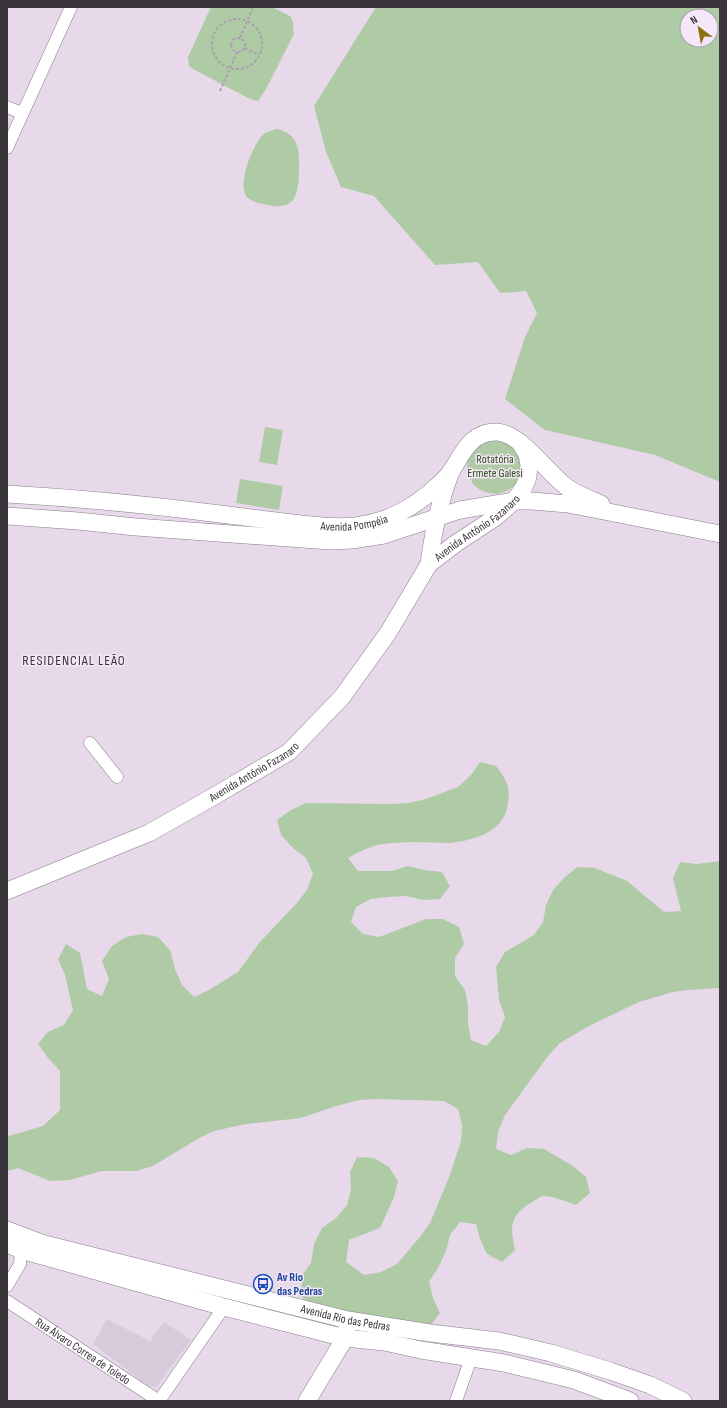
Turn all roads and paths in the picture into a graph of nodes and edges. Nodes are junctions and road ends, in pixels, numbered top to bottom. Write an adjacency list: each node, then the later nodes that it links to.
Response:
1 (71, 7): 11 (street)
2 (253, 7): 3 (path)
3 (247, 22): 4 (path); 7 (path); 8 (path)
4 (240, 38): 5 (path); 6 (path)
5 (245, 48): 6 (path); 7 (path)
6 (237, 52): 8 (path)
7 (259, 55): 8 (path)
8 (230, 68): 9 (path)
9 (220, 91)
10 (7, 107): 11 (street)
11 (15, 118): 12 (street)
12 (7, 148)
13 (520, 444): 14 (main road, Avenida Pompéia); 16 (main road, Avenida Antônio Fazanaro); 20 (main road, Avenida Pompéia)
14 (451, 471): 17 (main road, Avenida Pompéia); 19 (main road, Avenida Antônio Fazanaro)
15 (7, 494): 17 (main road, Avenida Pompéia)
16 (514, 501): 19 (main road, Avenida Pompéia); 20 (main road, Avenida Pompéia); 24 (main road, Avenida Antônio Fazanaro)
17 (107, 502): 21 (main road)
18 (7, 516): 21 (main road, Avenida Pompéia)
19 (436, 518): 22 (main road, Avenida Pompéia); 24 (main road, Avenida Antônio Fazanaro)
20 (640, 518): 23 (main road, Avenida Pompéia)
21 (78, 521): 22 (main road, Avenida Pompéia)
22 (404, 528): 24 (main road)
23 (720, 534)
24 (429, 564): 27 (main road, Avenida Antônio Fazanaro)
25 (90, 743): 26 (street)
26 (117, 777)
27 (7, 891)
28 (7, 1230): 33 (main road, Avenida Rio das Pedras)
29 (14, 1247): 30 (street); 32 (main road, Avenida Rio das Pedras)
30 (7, 1286)
31 (7, 1301): 36 (street, Rua Álvaro Correa de Toledo)
32 (224, 1307): 34 (main road, Avenida Rio das Pedras); 36 (street)
33 (348, 1320): 34 (main road); 40 (main road, Avenida Rio das Pedras)
34 (345, 1338): 35 (main road, Avenida Rio das Pedras); 37 (main road)
35 (471, 1358): 38 (street); 39 (main road, Avenida Rio das Pedras)
36 (159, 1401)
37 (307, 1401)
38 (456, 1401)
39 (630, 1401)
40 (683, 1401)

